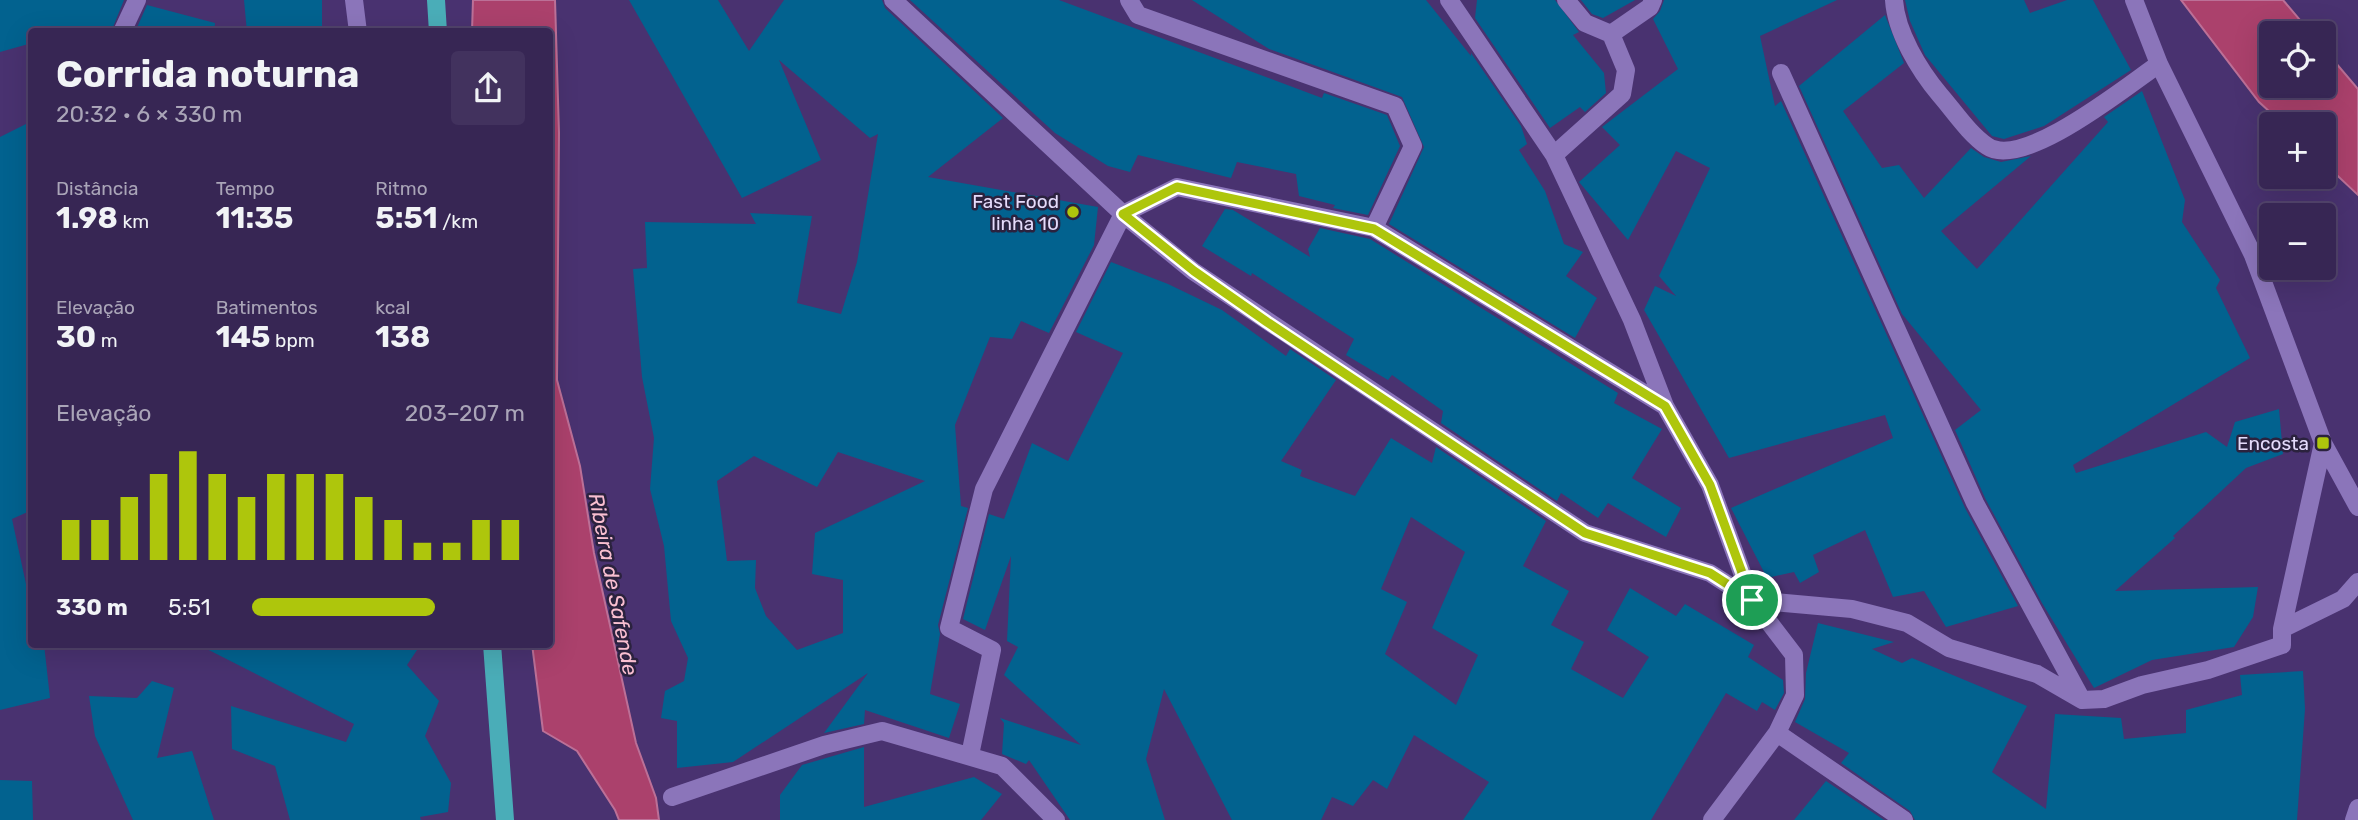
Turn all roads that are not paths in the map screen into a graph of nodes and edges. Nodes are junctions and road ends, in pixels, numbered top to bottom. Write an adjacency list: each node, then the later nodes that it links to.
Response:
1 (137, 0): 11 (street)
2 (354, 0): 12 (street)
3 (436, 0): 13 (main road)
4 (893, 0): 18 (street)
5 (1129, 0): 19 (street)
6 (1449, 0): 17 (street)
7 (1566, 0): 14 (street)
8 (1653, 0): 14 (street)
9 (1894, 0): 15 (street)
10 (2134, 0): 15 (street)
11 (124, 28)
12 (358, 28)
13 (439, 28)
14 (1611, 34): 17 (street)
15 (2159, 64): 21 (street)
16 (1781, 73): 27 (street)
17 (1554, 155): 20 (street)
18 (1123, 214): 19 (street); 24 (street); 29 (street)
19 (1374, 229): 20 (street)
20 (1665, 406): 24 (street)
21 (2323, 443): 22 (street); 25 (street)
22 (2358, 507)
23 (2358, 582): 25 (street)
24 (1752, 600): 27 (street); 28 (street)
25 (2282, 629): 27 (street)
26 (492, 648): 32 (main road)
27 (2082, 700)
28 (1777, 733): 34 (street); 35 (street)
29 (970, 755): 30 (street); 33 (street)
30 (672, 797)
31 (2358, 808): 36 (street)
32 (505, 820)
33 (1056, 820)
34 (1712, 820)
35 (1903, 820)
36 (2354, 820)

